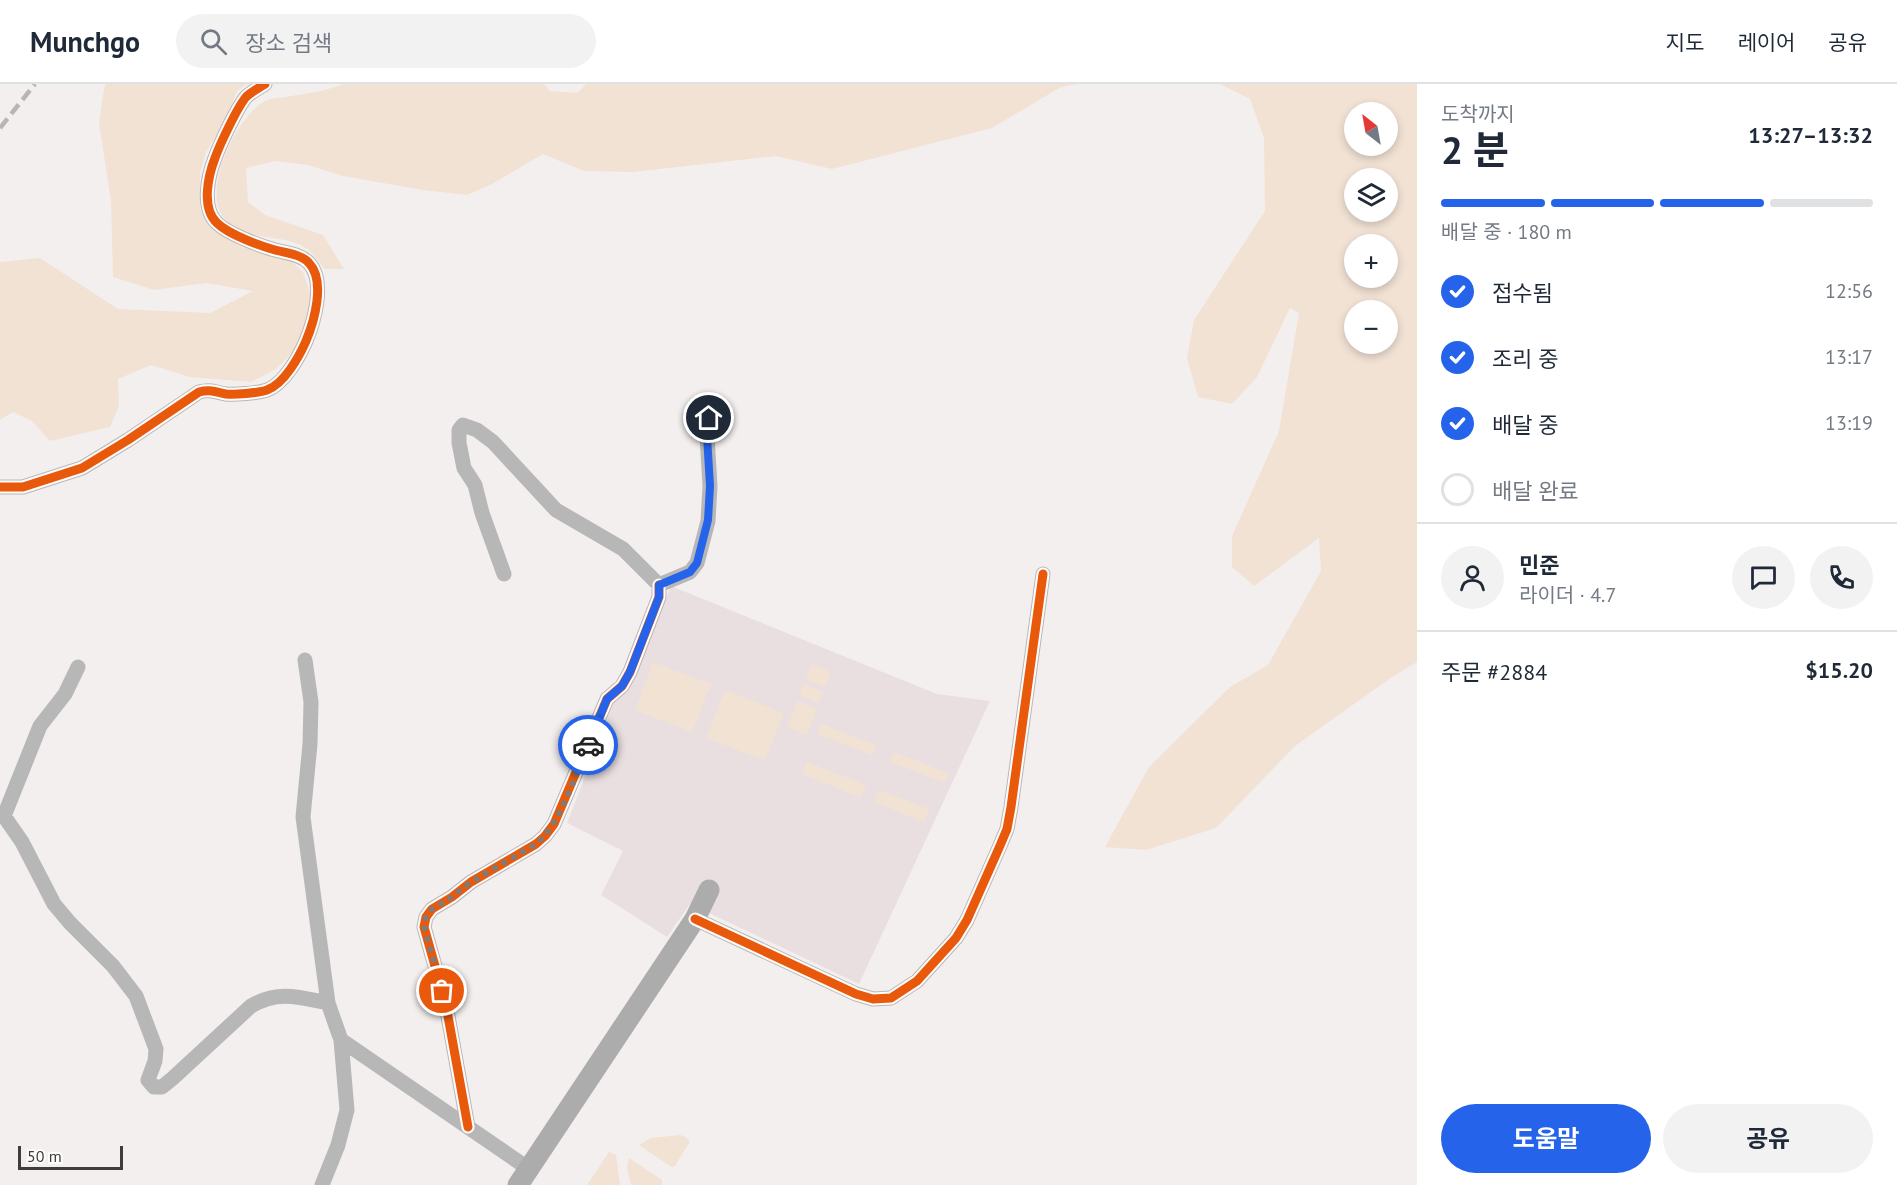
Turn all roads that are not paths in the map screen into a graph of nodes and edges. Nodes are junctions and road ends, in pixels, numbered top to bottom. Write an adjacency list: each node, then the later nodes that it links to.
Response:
1 (265, 84): 3 (street)
2 (709, 418): 6 (street)
3 (0, 487)
4 (504, 574): 6 (street)
5 (1043, 574): 11 (street)
6 (659, 585): 14 (street)
7 (305, 660): 12 (street)
8 (78, 667): 9 (street)
9 (2, 816): 12 (street)
10 (709, 890): 11 (main road)
11 (695, 920): 15 (main road)
12 (328, 1004): 13 (street)
13 (342, 1040): 14 (street); 16 (street)
14 (468, 1127): 15 (street)
15 (524, 1177)
16 (322, 1185)

